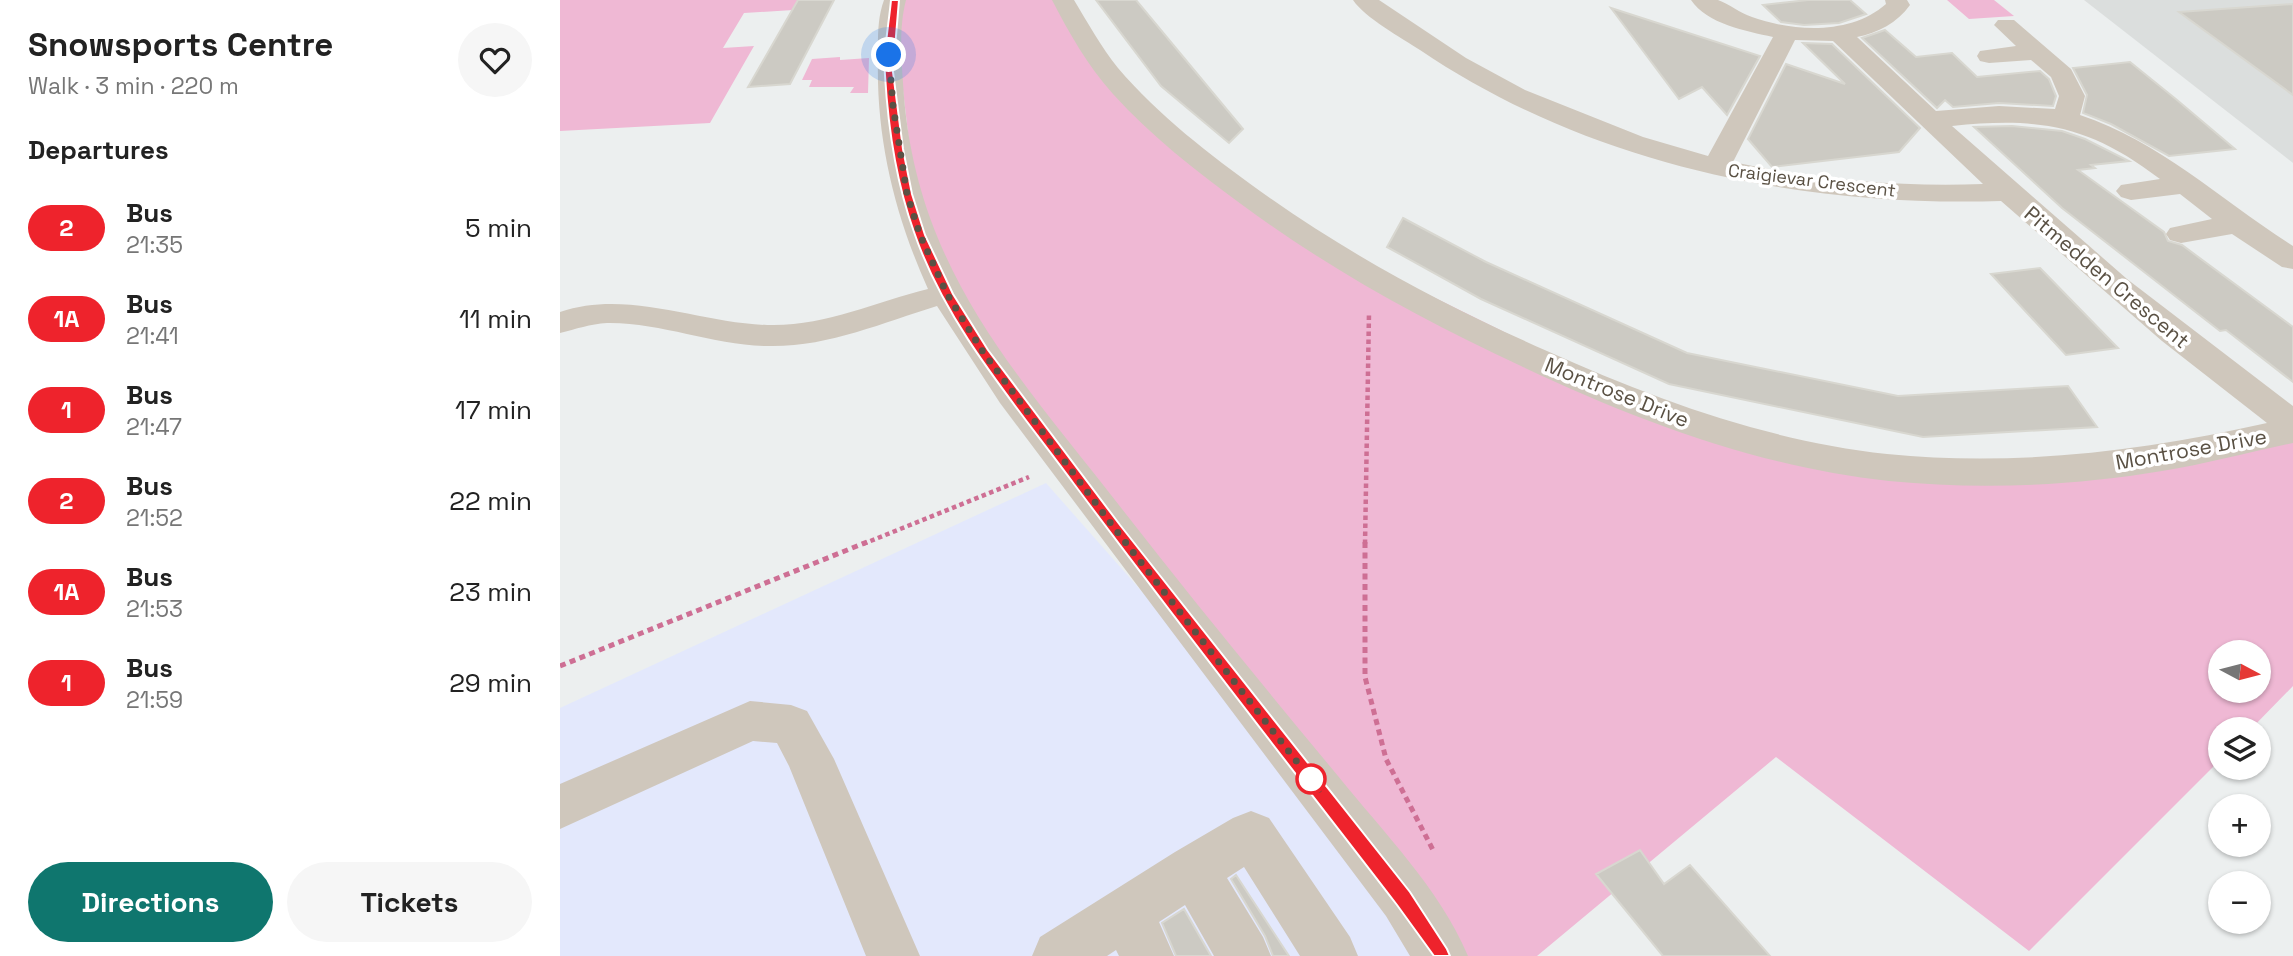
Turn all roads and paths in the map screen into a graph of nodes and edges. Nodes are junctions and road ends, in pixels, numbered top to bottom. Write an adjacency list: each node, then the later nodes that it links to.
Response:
1 (895, 0): 21 (street)
2 (1063, 0): 20 (street, Montrose Drive)
3 (1364, 0): 13 (street, Craigievar Crescent)
4 (1702, 0): 7 (street)
5 (1896, 0): 8 (street)
6 (2006, 25): 9 (street)
7 (1788, 31): 8 (street); 13 (street)
8 (1839, 34): 11 (street, Pitmedden Crescent)
9 (2037, 52): 10 (street); 12 (street)
10 (1989, 56)
11 (1929, 120): 12 (street); 16 (street, Pitmedden Crescent)
12 (2065, 120): 14 (street)
13 (1716, 167): 16 (street, Craigievar Crescent)
14 (2188, 184): 15 (street); 17 (street)
15 (2131, 191)
16 (2006, 192): 24 (street, Pitmedden Crescent)
17 (2238, 224): 18 (street); 19 (street)
18 (2181, 234)
19 (2293, 260)
20 (1370, 277): 26 (street, Montrose Drive); 31 (path)
21 (947, 294): 22 (street); 27 (street)
22 (560, 323)
23 (2293, 387): 24 (street)
24 (2258, 400): 25 (street, Pitmedden Crescent)
25 (2293, 424)
26 (2293, 430)
27 (1066, 463): 28 (path); 31 (street)
28 (560, 666)
29 (560, 807): 33 (street)
30 (1194, 869): 32 (street); 35 (street); 36 (street)
31 (1404, 898): 37 (street)
32 (1136, 934): 34 (street)
33 (893, 956)
34 (1059, 956)
35 (1244, 956)
36 (1331, 956)
37 (1441, 956)

